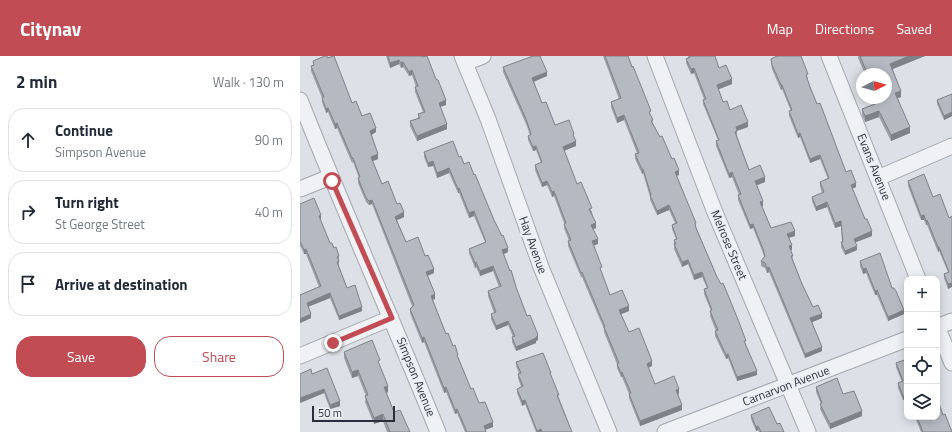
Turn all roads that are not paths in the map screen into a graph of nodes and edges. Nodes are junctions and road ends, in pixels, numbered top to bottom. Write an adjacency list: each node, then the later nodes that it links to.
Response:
1 (483, 56): 4 (street)
2 (655, 56): 18 (street, Melrose Street)
3 (829, 56): 8 (street, Evans Avenue)
4 (463, 60): 20 (street, Hay Avenue)
5 (300, 100): 7 (street, Simpson Avenue)
6 (952, 146): 8 (street)
7 (330, 177): 9 (street); 11 (street, Simpson Avenue)
8 (878, 178): 10 (street, Evans Avenue)
9 (300, 189)
10 (917, 276)
11 (392, 318): 16 (street); 19 (street, Simpson Avenue)
12 (952, 321): 13 (street)
13 (940, 326)
14 (940, 334): 17 (street)
15 (904, 340): 18 (street, Carnarvon Avenue)
16 (300, 356)
17 (952, 363)
18 (789, 385): 21 (street, Carnarvon Avenue); 22 (street, Melrose Street)
19 (438, 432)
20 (609, 432)
21 (665, 432)
22 (808, 432)

